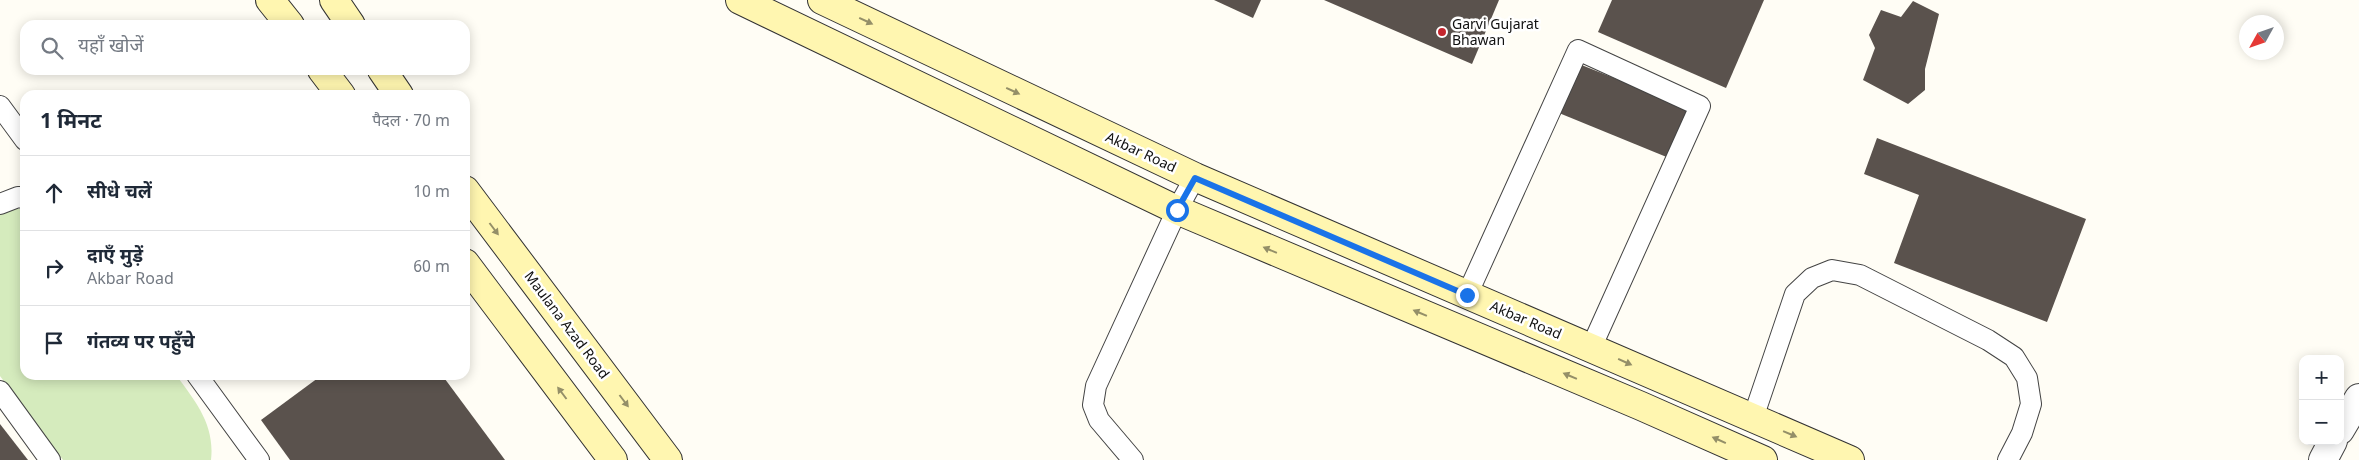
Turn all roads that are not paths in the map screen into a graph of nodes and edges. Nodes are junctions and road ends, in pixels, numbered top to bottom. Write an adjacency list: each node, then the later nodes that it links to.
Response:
1 (270, 0): 5 (main road)
2 (334, 0): 6 (main road)
3 (740, 0): 17 (main road)
4 (822, 0): 13 (main road, Akbar Road, one-way to 13)
5 (286, 20)
6 (348, 20)
7 (326, 75): 9 (main road)
8 (385, 75): 10 (main road)
9 (336, 90)
10 (396, 90)
11 (0, 106): 12 (lane)
12 (20, 133)
13 (1195, 178): 17 (lane); 19 (main road, Akbar Road)
14 (20, 197): 16 (lane)
15 (470, 197): 32 (main road, Maulana Azad Road, one-way to 32)
16 (0, 204)
17 (1177, 210): 33 (lane); 34 (main road, one-way to 17)
18 (470, 270): 31 (main road, one-way to 18)
19 (1467, 295): 20 (main road, Akbar Road); 20 (lane)
20 (1591, 348): 26 (main road, Akbar Road, one-way to 26)
21 (201, 380): 24 (lane)
22 (208, 380): 24 (lane)
23 (0, 391): 30 (lane)
24 (213, 397): 29 (lane)
25 (2359, 398): 27 (street)
26 (1753, 418): 35 (main road, Akbar Road, one-way to 35); 36 (lane)
27 (2344, 423)
28 (2331, 445): 37 (street)
29 (251, 456)
30 (50, 460)
31 (613, 460)
32 (668, 460)
33 (1133, 460)
34 (1763, 460)
35 (1850, 460)
36 (2008, 460)
37 (2322, 460)

